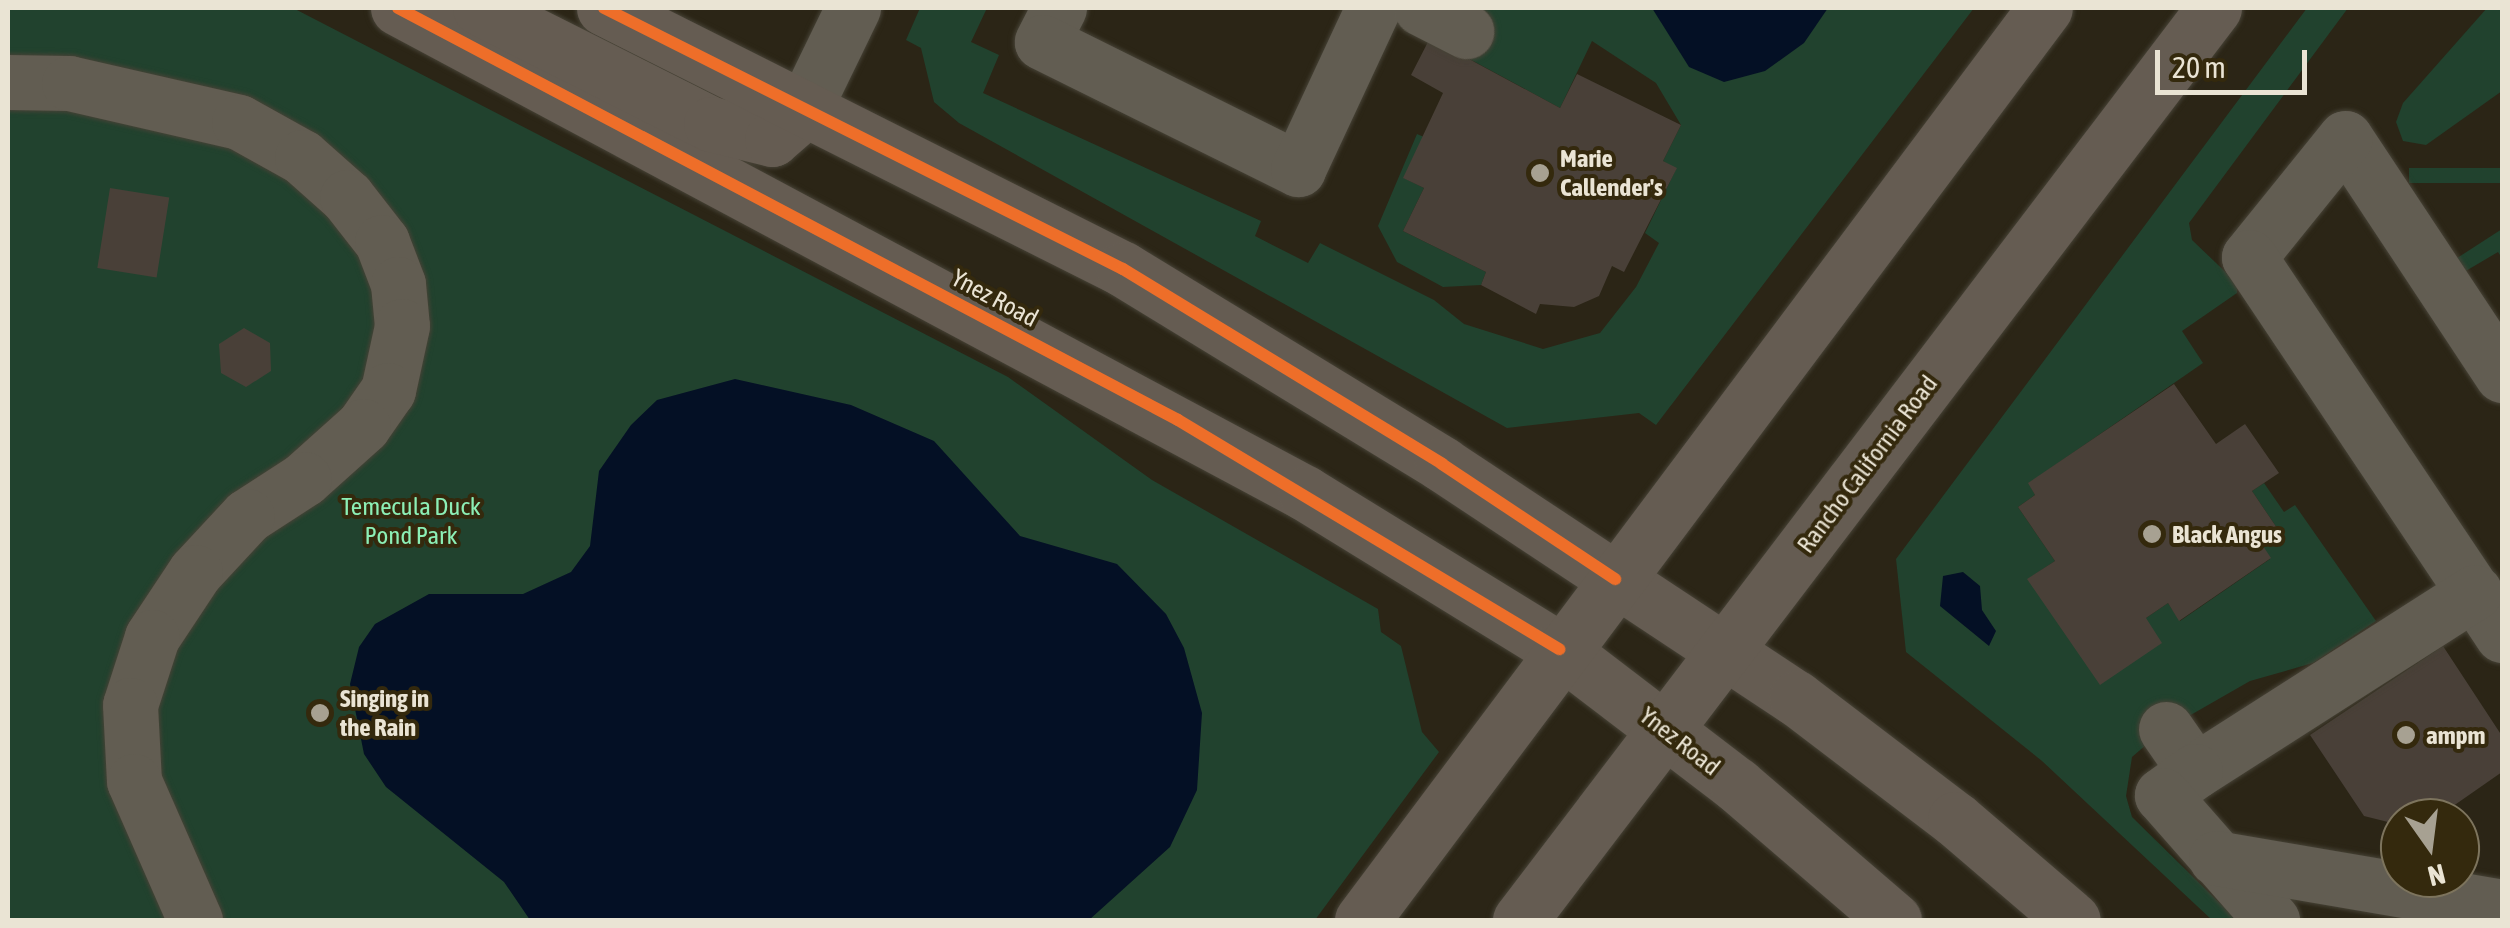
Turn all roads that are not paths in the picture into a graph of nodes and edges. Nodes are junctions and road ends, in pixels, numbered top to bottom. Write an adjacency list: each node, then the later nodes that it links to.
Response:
1 (398, 8): 14 (main road, Ynez Road)
2 (480, 8): 10 (main road)
3 (604, 8): 10 (main road)
4 (853, 8): 10 (street)
5 (1059, 8): 6 (street)
6 (1373, 8)
7 (2045, 8): 12 (main road)
8 (2214, 8): 15 (main road, Rancho California Road)
9 (8, 82): 19 (street)
10 (802, 112): 12 (main road)
11 (2502, 375): 13 (street)
12 (1615, 580): 14 (main road); 15 (main road)
13 (2489, 614): 17 (street)
14 (1559, 649): 16 (main road, Ynez Road); 20 (main road)
15 (1726, 652): 16 (main road, Rancho California Road); 23 (main road)
16 (1666, 728): 21 (main road, Rancho California Road); 22 (main road, Ynez Road)
17 (2216, 858): 18 (street); 24 (street)
18 (2502, 908)
19 (195, 920)
20 (1362, 920)
21 (1520, 920)
22 (1894, 920)
23 (2073, 920)
24 (2272, 920)

